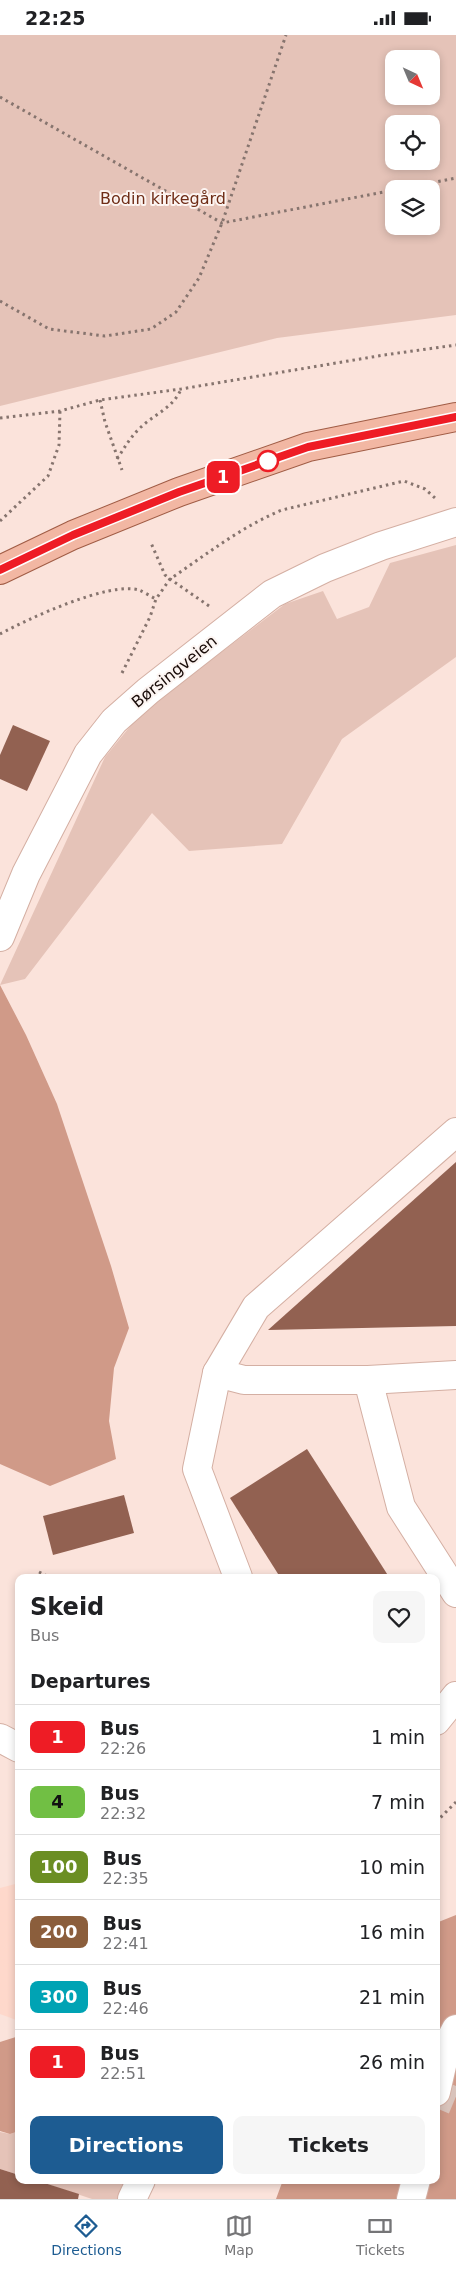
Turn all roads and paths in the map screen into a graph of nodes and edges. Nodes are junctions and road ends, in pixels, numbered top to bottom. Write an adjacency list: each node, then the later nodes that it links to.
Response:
1 (280, 35): 2 (path)
2 (285, 36): 7 (path)
3 (0, 97): 7 (path)
4 (456, 178): 5 (path)
5 (440, 181)
6 (385, 192): 7 (path)
7 (222, 223): 8 (path)
8 (0, 301)
9 (456, 345): 10 (path)
10 (182, 389): 11 (path); 15 (path)
11 (100, 400): 12 (path); 15 (path)
12 (60, 411): 14 (path); 17 (path)
13 (456, 417): 20 (main road)
14 (0, 418)
15 (118, 459): 16 (path)
16 (122, 470)
17 (0, 521)
18 (453, 523): 21 (path); 23 (street, Børsingveien)
19 (151, 543): 21 (path)
20 (0, 570)
21 (170, 579): 22 (path); 23 (path)
22 (156, 599): 24 (path); 25 (path)
23 (241, 618): 26 (street, Børsingveien)
24 (0, 634)
25 (120, 676)
26 (0, 937)
27 (456, 1132): 28 (street)
28 (217, 1373): 30 (street); 33 (street)
29 (456, 1375): 30 (street)
30 (368, 1380): 34 (street)
31 (39, 1572): 32 (path)
32 (43, 1574)
33 (237, 1574)
34 (456, 1593)
35 (456, 1696): 36 (street)
36 (440, 1716)
37 (0, 1738): 38 (street)
38 (15, 1746)
39 (456, 1802): 40 (path)
40 (440, 1818)
41 (456, 2029): 42 (street)
42 (440, 2074)
43 (138, 2184): 45 (street)
44 (415, 2184): 46 (street)
45 (132, 2199)
46 (412, 2199)

